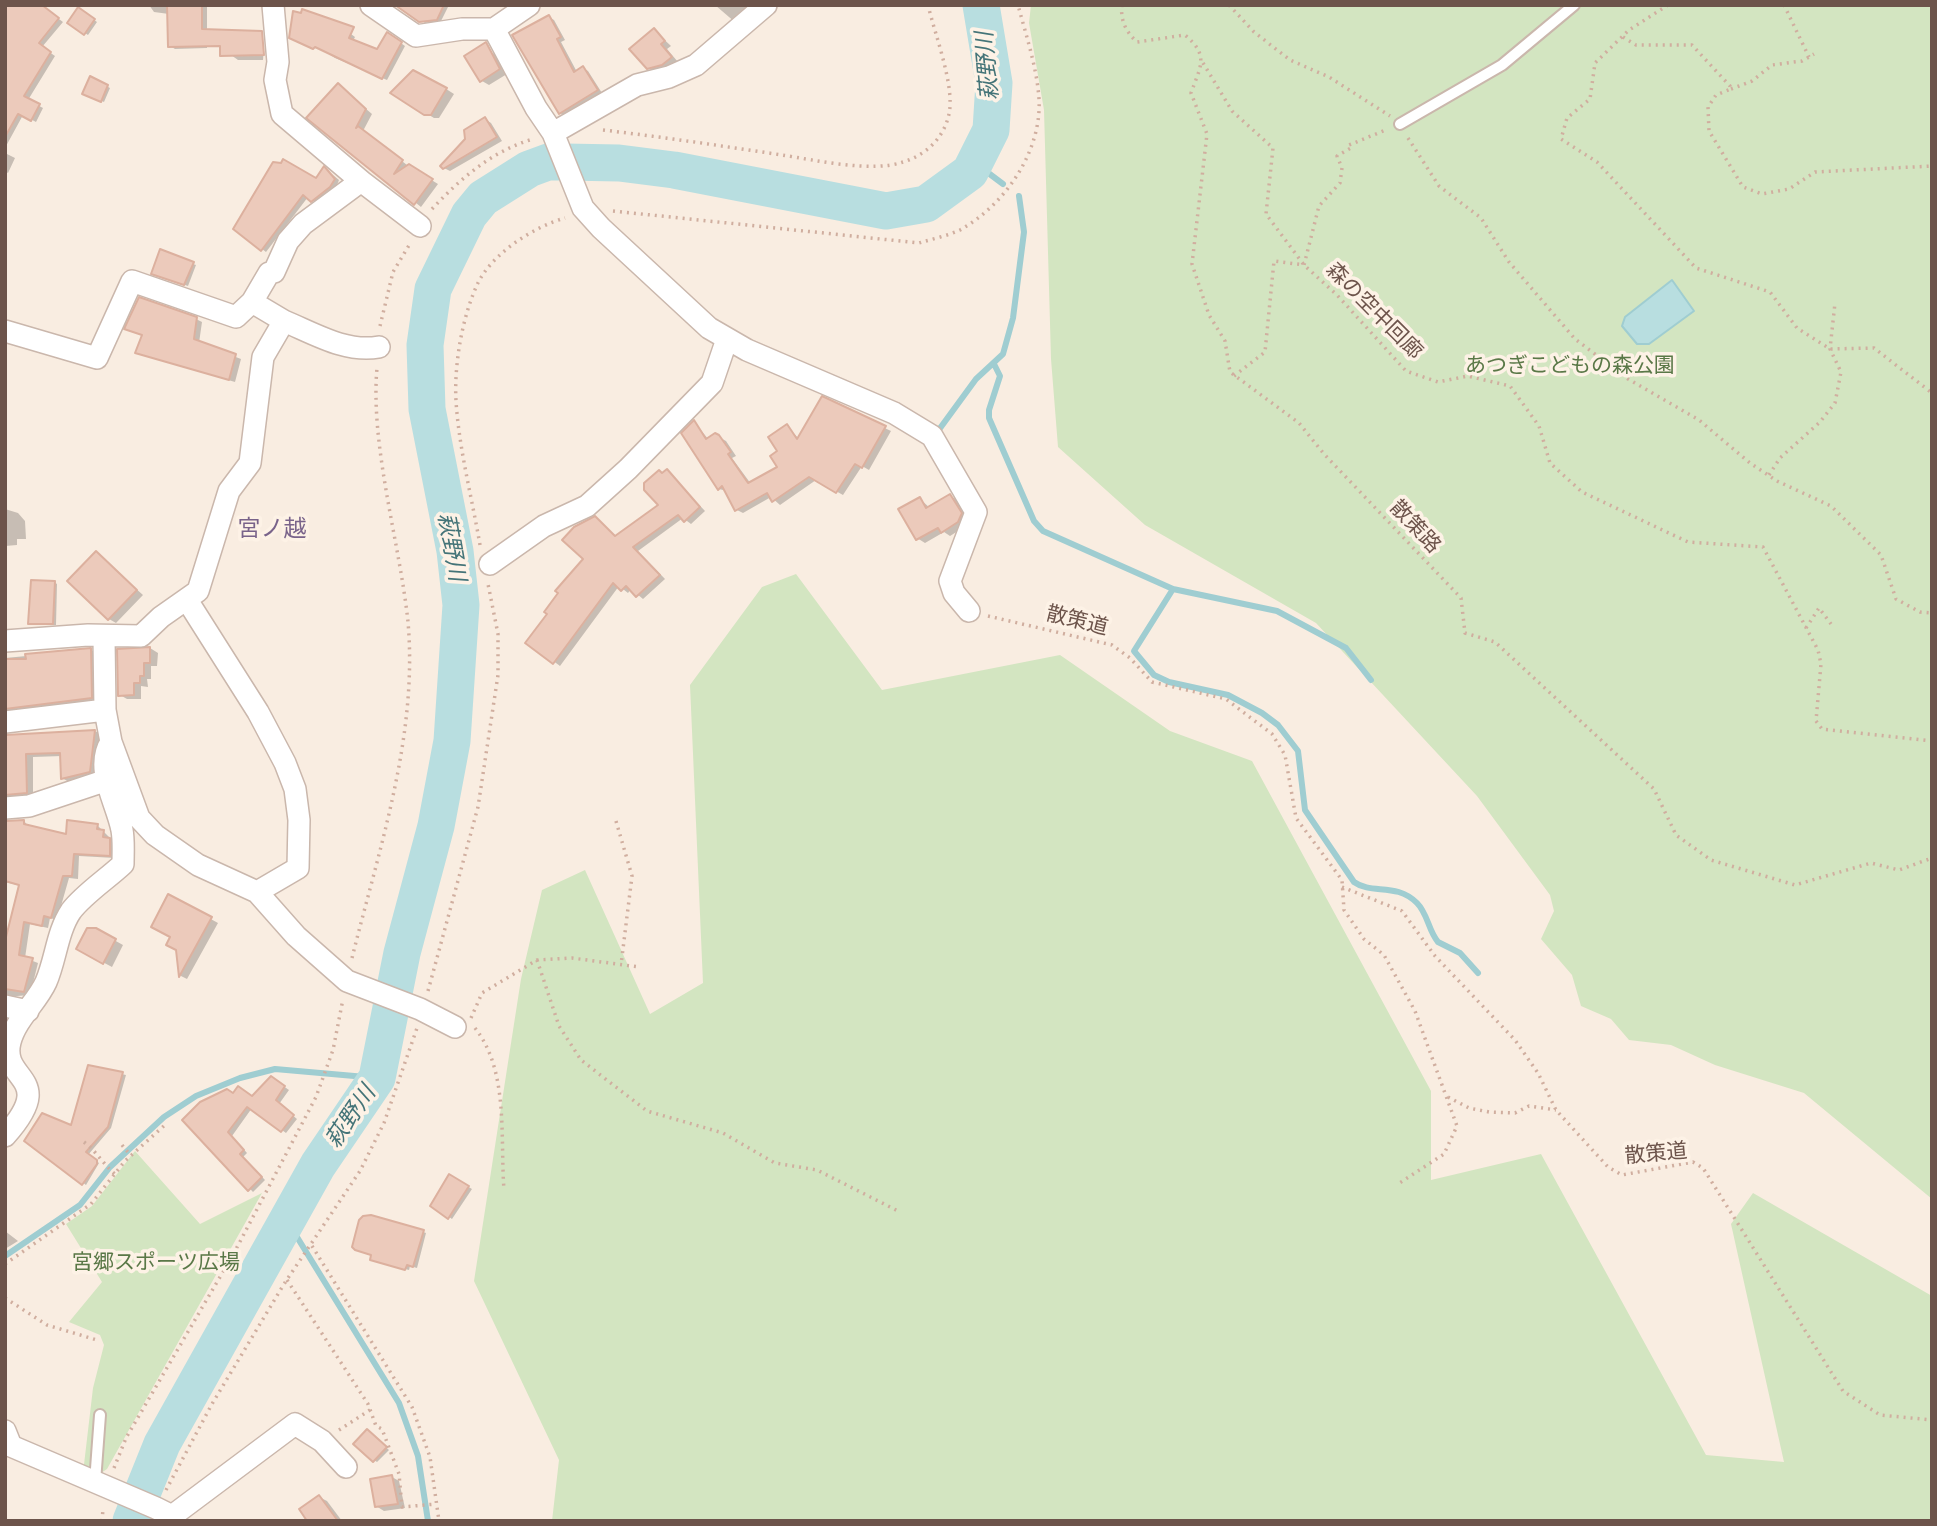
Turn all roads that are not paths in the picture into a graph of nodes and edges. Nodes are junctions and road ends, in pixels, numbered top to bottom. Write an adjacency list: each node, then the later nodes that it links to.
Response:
1 (273, 5): 9 (street)
2 (371, 5): 6 (street)
3 (529, 5): 6 (street)
4 (766, 5): 8 (street)
5 (1574, 5): 7 (lane)
6 (494, 29): 8 (street)
7 (1400, 124)
8 (554, 136): 14 (street)
9 (361, 181): 10 (street); 11 (street)
10 (420, 226)
11 (252, 302): 12 (street); 13 (street)
12 (284, 321): 15 (street); 17 (street)
13 (5, 331)
14 (727, 339): 16 (street); 18 (street)
15 (379, 347)
16 (490, 564)
17 (187, 600): 19 (street); 26 (street)
18 (969, 611)
19 (104, 638): 20 (street); 21 (street)
20 (5, 641)
21 (105, 710): 22 (street); 23 (street)
22 (5, 722)
23 (111, 742): 24 (street); 26 (street)
24 (107, 780): 25 (street); 28 (street)
25 (5, 808)
26 (257, 892): 29 (street)
27 (5, 1006): 28 (street)
28 (28, 1011): 30 (street)
29 (462, 1024)
30 (5, 1136)
31 (100, 1415): 35 (lane)
32 (5, 1431): 33 (street)
33 (15, 1456): 35 (street)
34 (345, 1467): 36 (street)
35 (103, 1487): 36 (street)
36 (166, 1514)

